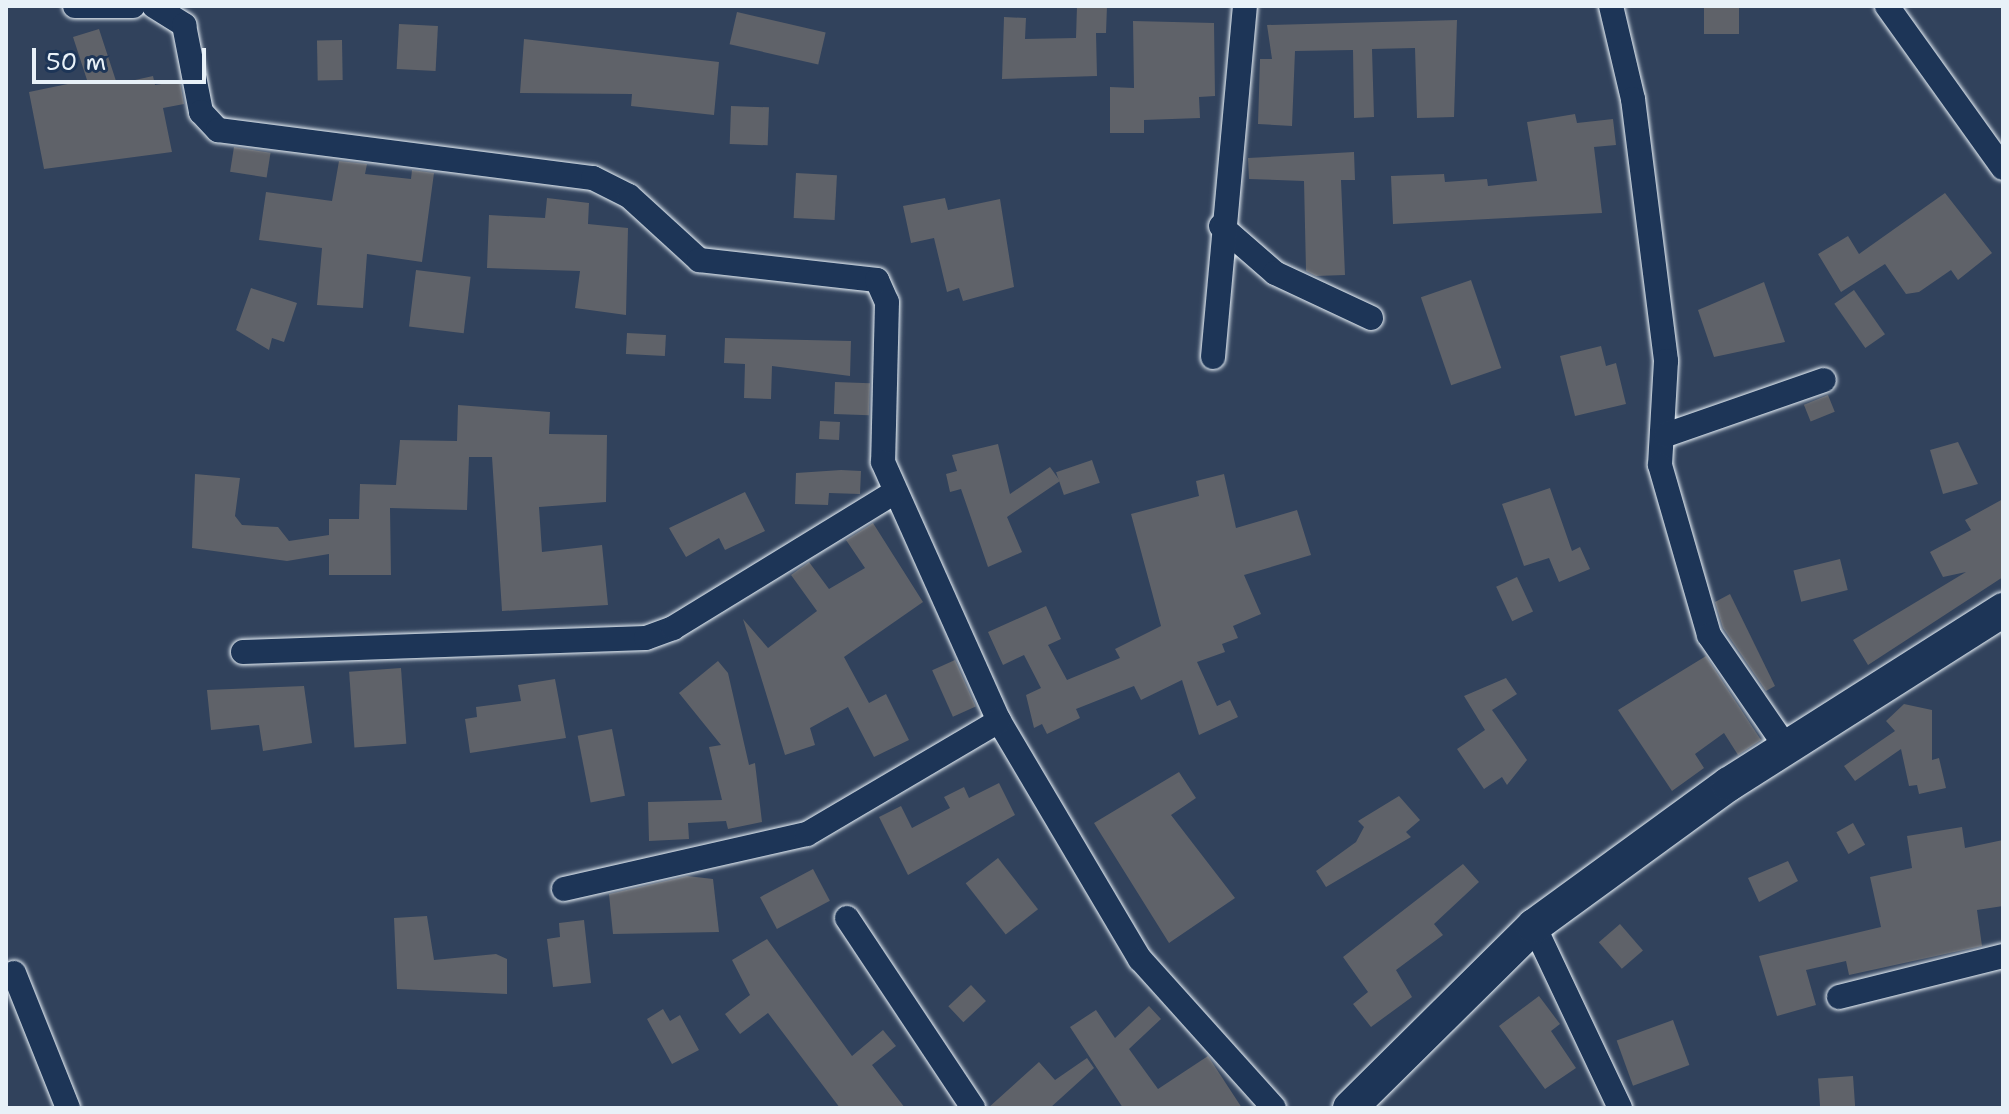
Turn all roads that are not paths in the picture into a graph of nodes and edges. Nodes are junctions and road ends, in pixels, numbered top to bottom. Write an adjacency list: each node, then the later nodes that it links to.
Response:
1 (75, 6): 2 (street)
2 (133, 6)
3 (154, 6): 13 (street)
4 (1245, 6): 8 (street)
5 (1611, 6): 12 (street)
6 (1887, 6): 7 (street)
7 (2003, 168)
8 (1221, 226): 9 (street); 10 (street)
9 (1371, 318)
10 (1213, 357)
11 (1824, 380): 12 (street)
12 (1666, 435): 17 (street)
13 (892, 494): 15 (street); 16 (street)
14 (2003, 610): 17 (street)
15 (243, 652)
16 (999, 721): 18 (street); 26 (street)
17 (1786, 747): 20 (street)
18 (564, 889)
19 (847, 918): 25 (street)
20 (1534, 926): 27 (street); 28 (street)
21 (2003, 956): 23 (street)
22 (14, 973): 24 (street)
23 (1839, 997)
24 (68, 1108)
25 (973, 1108)
26 (1274, 1108)
27 (1350, 1108)
28 (1620, 1108)

